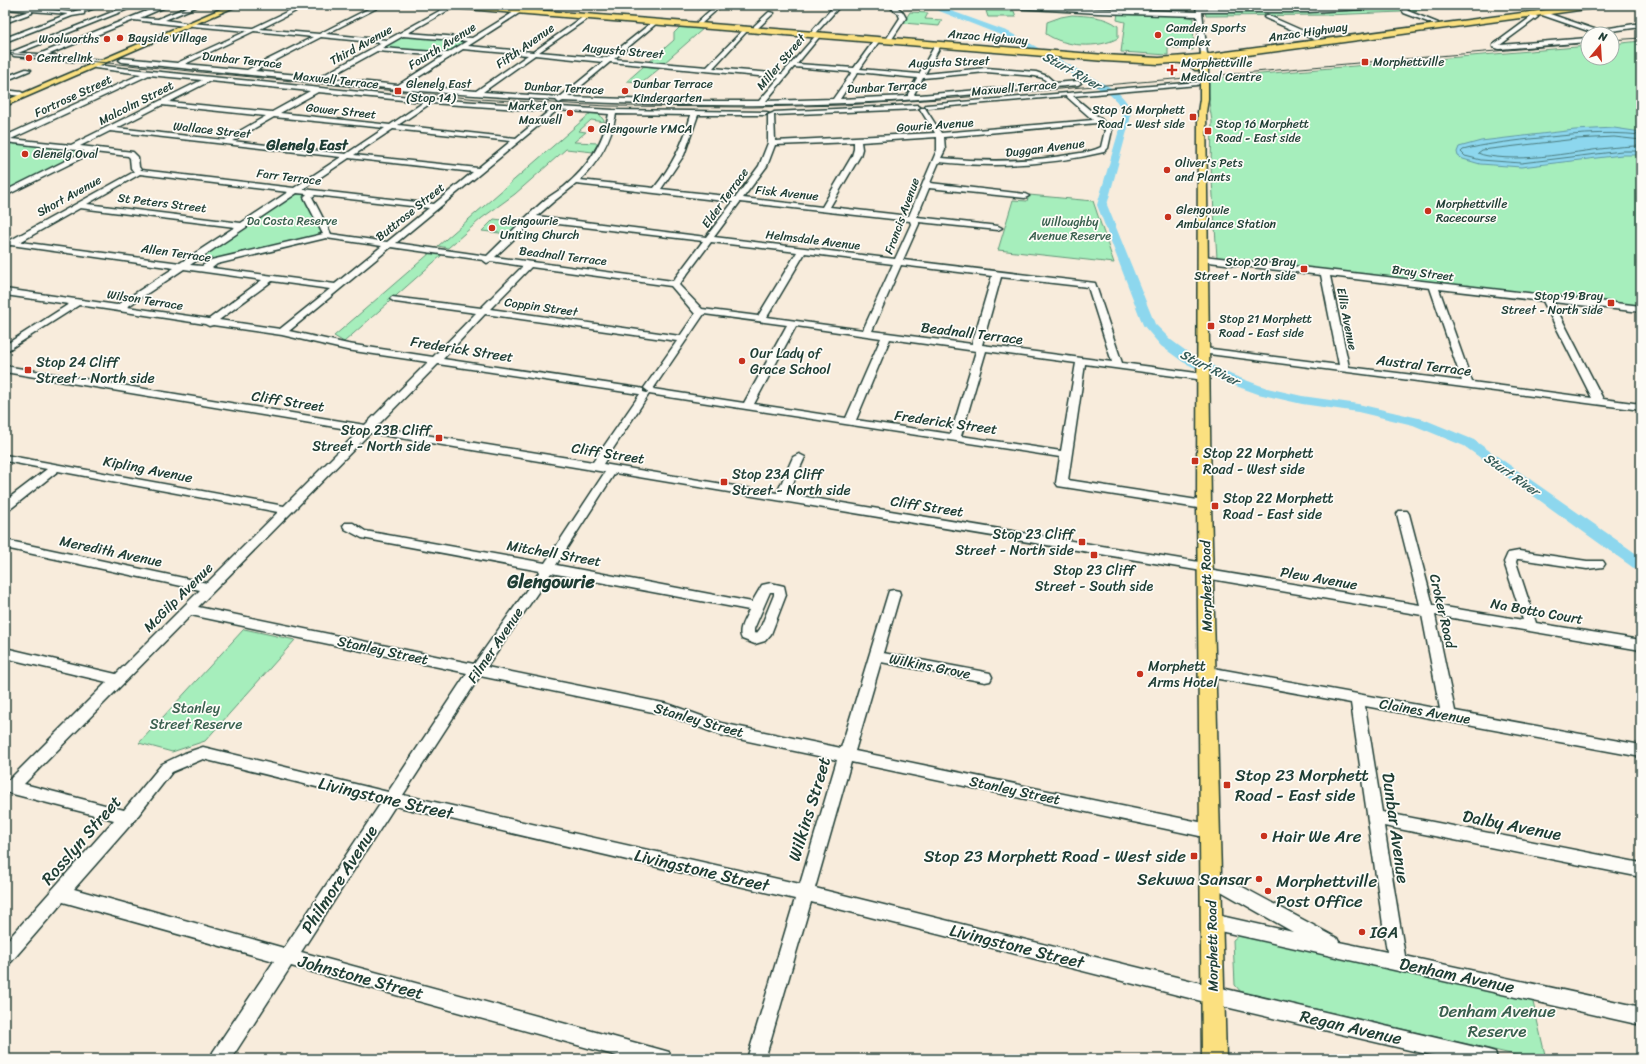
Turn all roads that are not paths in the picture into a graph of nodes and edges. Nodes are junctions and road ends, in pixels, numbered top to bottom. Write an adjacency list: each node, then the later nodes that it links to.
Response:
1 (48, 5): 25 (street)
2 (99, 5): 32 (street)
3 (136, 5): 37 (street)
4 (166, 5): 39 (street)
5 (197, 5): 41 (street)
6 (230, 5): 45 (main road)
7 (236, 5): 45 (main road)
8 (305, 5): 53 (street)
9 (380, 5): 57 (street)
10 (442, 5): 20 (highway, Anzac Highway)
11 (478, 5): 23 (highway, Anzac Highway)
12 (719, 5): 44 (street)
13 (838, 5): 55 (street, Miller Street)
14 (896, 5): 59 (street)
15 (998, 5): 29 (street)
16 (1401, 5): 17 (street); 21 (street); 31 (street)
17 (1411, 5)
18 (1574, 5): 24 (highway, Anzac Highway)
19 (1601, 5): 24 (highway, Anzac Highway)
20 (452, 6): 23 (highway, Anzac Highway); 56 (street, Third Avenue)
21 (1336, 7): 26 (street)
22 (5, 8): 25 (street)
23 (518, 8): 28 (highway, Anzac Highway); 62 (street, Fourth Avenue)
24 (1560, 9): 27 (highway, Anzac Highway)
25 (34, 10): 34 (street); 40 (street)
26 (1268, 11): 29 (street); 35 (street); 60 (street)
27 (1543, 11): 36 (highway, Anzac Highway); 42 (highway, Anzac Highway); 49 (street)
28 (552, 12): 38 (highway, Anzac Highway); 44 (highway, Anzac Highway)
29 (1200, 12): 72 (street, Morphett Road); 72 (street, Morphett Road)
30 (1399, 12): 31 (street)
31 (1406, 12): 46 (street)
32 (80, 13): 34 (street); 37 (street)
33 (771, 13): 50 (street)
34 (70, 14): 61 (street)
35 (1333, 15)
36 (1530, 15): 42 (highway, Anzac Highway); 64 (street)
37 (106, 16): 39 (street); 70 (street)
38 (586, 17): 43 (highway, Anzac Highway); 71 (street, Fifth Avenue)
39 (132, 19): 41 (street); 74 (street)
40 (5, 21)
41 (159, 21): 47 (street)
42 (1469, 21): 46 (highway, Anzac Highway); 58 (highway, Anzac Highway)
43 (655, 22): 52 (highway, Anzac Highway); 78 (street)
44 (699, 22): 50 (highway, Anzac Highway)
45 (192, 23): 47 (main road); 53 (street); 79 (main road)
46 (1435, 23): 58 (highway, Anzac Highway)
47 (180, 24): 79 (main road)
48 (1641, 25): 51 (street)
49 (1581, 26)
50 (756, 27): 54 (highway, Anzac Highway)
51 (1620, 28)
52 (746, 29): 54 (highway, Anzac Highway); 84 (street)
53 (253, 30): 57 (street); 80 (street)
54 (783, 31): 55 (highway, Anzac Highway)
55 (816, 33): 59 (highway, Anzac Highway); 63 (highway, Anzac Highway); 81 (street, Miller Street)
56 (402, 34): 62 (street); 65 (street, Third Avenue)
57 (320, 35): 65 (street); 87 (street)
58 (1350, 36): 60 (highway, Anzac Highway); 72 (highway, Anzac Highway)
59 (890, 38): 66 (highway, Anzac Highway)
60 (1317, 38): 72 (highway, Anzac Highway)
61 (5, 40)
62 (472, 40): 67 (street, Fourth Avenue)
63 (877, 40): 66 (highway, Anzac Highway); 85 (street)
64 (1580, 41)
65 (390, 42): 68 (street, Third Avenue)
66 (943, 44): 75 (highway, Anzac Highway); 89 (street)
67 (461, 47): 71 (street, Augusta Street); 73 (street, Fourth Avenue)
68 (376, 49): 73 (street); 92 (street, Third Avenue)
69 (5, 53): 70 (street, Maxwell Terrace)
70 (12, 53): 74 (street, Maxwell Terrace)
71 (534, 54): 78 (street, Augusta Street); 100 (street, Fifth Avenue)
72 (1202, 54): 75 (highway, Anzac Highway); 77 (highway, Anzac Highway); 82 (main road, Morphett Road); 112 (main road, Morphett Road)
73 (448, 55): 96 (street, Fourth Avenue)
74 (40, 56): 79 (street, Maxwell Terrace)
75 (1105, 56): 77 (highway, Anzac Highway)
76 (122, 60): 80 (street, Dunbar Terrace)
77 (1176, 60): 82 (main road)
78 (609, 61): 84 (street, Augusta Street); 103 (street)
79 (98, 63): 86 (street, Maxwell Terrace); 99 (main road); 106 (main road)
80 (178, 65): 87 (street, Dunbar Terrace)
81 (792, 65): 85 (street, Augusta Street); 88 (street, Miller Street)
82 (1198, 68): 93 (main road, Morphett Road)
83 (28, 70): 90 (street)
84 (708, 70): 88 (street, Augusta Street)
85 (856, 71): 89 (street, Augusta Street); 105 (street)
86 (150, 72): 91 (street, Maxwell Terrace); 120 (street, Fortrose Street)
87 (248, 72): 92 (street, Dunbar Terrace)
88 (783, 76): 108 (street, Miller Street)
89 (921, 76): 95 (street, Augusta Street); 102 (street)
90 (5, 79)
91 (210, 79): 97 (street, Maxwell Terrace); 107 (street, Malcolm Street)
92 (322, 79): 96 (street, Dunbar Terrace)
93 (1197, 82): 101 (street, Maxwell Terrace); 112 (main road, Morphett Road)
94 (1078, 83): 95 (street, Dunbar Terrace)
95 (1054, 85): 102 (street, Dunbar Terrace)
96 (398, 87): 100 (street, Dunbar Terrace)
97 (318, 89): 104 (street, Maxwell Terrace); 115 (street)
98 (5, 92): 99 (street)
99 (21, 94): 106 (main road)
100 (476, 94): 103 (street, Dunbar Terrace)
101 (1068, 94): 109 (street, Maxwell Terrace); 116 (street, Duggan Avenue)
102 (912, 97): 105 (street, Dunbar Terrace)
103 (560, 99): 108 (street, Dunbar Terrace); 110 (street, Buttrose Street)
104 (430, 101): 110 (street, Maxwell Terrace); 117 (street)
105 (835, 101): 108 (street, Dunbar Terrace)
106 (5, 102)
107 (162, 103): 115 (street, Gower Street); 118 (street, Malcolm Street)
108 (761, 103)
109 (922, 107): 114 (street, Maxwell Terrace); 119 (street)
110 (553, 109): 111 (street, Maxwell Terrace); 121 (street, Buttrose Street)
111 (613, 112): 113 (street, Maxwell Terrace); 131 (street)
112 (1202, 112): 153 (main road, Morphett Road)
113 (695, 113): 114 (street, Maxwell Terrace); 134 (street)
114 (771, 114): 124 (street, Elder Terrace)
115 (274, 115): 117 (street, Gower Street); 123 (street)
116 (1100, 121): 119 (street, Gowrie Avenue); 128 (street, Duggan Avenue)
117 (390, 127): 121 (street, Gower Street); 127 (street)
118 (109, 130): 123 (street, Wallace Street); 125 (street, Malcolm Street)
119 (940, 136): 122 (street, Gowrie Avenue); 128 (street, Francis Avenue)
120 (5, 139): 125 (street)
121 (518, 140): 129 (street, Buttrose Street)
122 (857, 141): 124 (street, Gowrie Avenue); 141 (street)
123 (225, 142): 127 (street, Wallace Street)
124 (772, 143): 138 (street, Elder Terrace)
125 (73, 147): 126 (street)
126 (94, 150): 130 (street); 136 (street)
127 (347, 156): 129 (street, Wallace Street); 133 (street)
128 (937, 160): 132 (street, Francis Avenue)
129 (480, 171): 140 (street, Buttrose Street)
130 (139, 172): 133 (street, Farr Terrace); 139 (street, Short Avenue)
131 (574, 182): 134 (street, Fisk Avenue); 142 (street)
132 (926, 185): 137 (street); 143 (street, Francis Avenue)
133 (296, 190): 135 (street, Farr Terrace); 144 (street)
134 (656, 191): 138 (street, Fisk Avenue)
135 (314, 192): 140 (street, Farr Terrace); 146 (street)
136 (5, 194)
137 (1025, 196)
138 (739, 200): 141 (street, Fisk Avenue); 147 (street, Elder Terrace)
139 (78, 205): 144 (street, St Peters Street); 148 (street, Short Avenue)
140 (436, 207): 150 (street, Buttrose Street)
141 (825, 209): 143 (street, Fisk Avenue)
142 (530, 218): 147 (street, Helmsdale Avenue); 149 (street)
143 (915, 219): 145 (street, Fisk Avenue); 155 (street, Francis Avenue)
144 (243, 226): 157 (street)
145 (998, 228)
146 (326, 236): 150 (street); 158 (street)
147 (710, 239): 151 (street, Helmsdale Avenue); 162 (street, Elder Terrace)
148 (8, 243): 157 (street, Allen Terrace)
149 (503, 244): 152 (street); 154 (street)
150 (390, 245): 152 (street, Beadnall Terrace); 164 (street, Buttrose Street)
151 (802, 251): 155 (street, Helmsdale Avenue); 173 (street)
152 (462, 254): 154 (street, Beadnall Terrace)
153 (1203, 259): 160 (street, Bray Street); 182 (main road, Morphett Road)
154 (487, 260): 156 (street, Beadnall Terrace)
155 (898, 262): 159 (street, Helmsdale Avenue); 177 (street, Francis Avenue)
156 (528, 265): 162 (street, Beadnall Terrace); 171 (street, McGilp Avenue)
157 (182, 266): 158 (street, Allen Terrace); 169 (street)
158 (204, 269): 161 (street, Allen Terrace)
159 (997, 274): 181 (street); 185 (street, Helmsdale Avenue)
160 (1325, 274): 163 (street, Bray Street); 187 (street, Ellis Avenue)
161 (270, 278): 164 (street, Allen Terrace); 174 (street)
162 (674, 284): 172 (street)
163 (1434, 286): 167 (street, Bray Street); 189 (street)
164 (337, 288): 176 (street, Buttrose Street)
165 (5, 292): 168 (street, Wilson Terrace)
166 (395, 299): 171 (street, Coppin Street)
167 (1547, 299): 170 (street, Bray Street); 191 (street)
168 (78, 302): 169 (street, Wilson Terrace); 180 (street)
169 (119, 308): 174 (street, Wilson Terrace)
170 (1641, 309)
171 (483, 311): 179 (street, Coppin Street); 183 (street, McGilp Avenue)
172 (699, 312): 173 (street, Beadnall Terrace); 179 (street)
173 (761, 319): 175 (street, Beadnall Terrace)
174 (209, 323): 176 (street, Wilson Terrace)
175 (793, 323): 177 (street, Beadnall Terrace); 192 (street)
176 (282, 332): 183 (street, Frederick Street)
177 (866, 333): 178 (street, Beadnall Terrace)
178 (886, 336): 181 (street, Beadnall Terrace); 194 (street)
179 (683, 339): 190 (street)
180 (5, 348)
181 (979, 348): 184 (street, Beadnall Terrace); 196 (street)
182 (1204, 351): 187 (street, Austral Terrace); 188 (main road, Morphett Road)
183 (436, 360): 190 (street, Frederick Street); 195 (street, McGilp Avenue)
184 (1081, 361): 185 (street, Beadnall Terrace); 197 (street)
185 (1118, 366): 188 (street, Beadnall Terrace)
186 (5, 369): 195 (street, Cliff Street)
187 (1345, 369): 189 (street, Austral Terrace)
188 (1204, 375): 204 (main road, Morphett Road)
189 (1468, 385): 191 (street, Austral Terrace)
190 (646, 392): 192 (street, Frederick Street); 201 (street)
191 (1599, 402): 193 (street, Austral Terrace)
192 (747, 407): 194 (street, Frederick Street)
193 (1641, 407)
194 (850, 422): 196 (street, Frederick Street)
195 (367, 429): 201 (street, Cliff Street); 206 (street, McGilp Avenue)
196 (955, 438): 197 (street, Frederick Street)
197 (1066, 455): 204 (street)
198 (800, 457): 203 (street)
199 (5, 458): 200 (street, Kipling Avenue)
200 (57, 467): 205 (street); 206 (street, Kipling Avenue)
201 (595, 467): 202 (street, Cliff Street)
202 (612, 469): 203 (street, Cliff Street); 211 (street, Filmer Avenue)
203 (781, 497): 212 (street, Cliff Street)
204 (1204, 505): 212 (main road, Morphett Road)
205 (5, 507)
206 (286, 510): 213 (street, McGilp Avenue)
207 (1403, 514): 217 (street, Croker Road)
208 (349, 526): 211 (street, Mitchell Street)
209 (5, 544): 213 (street, Meredith Avenue)
210 (1599, 564): 218 (street)
211 (548, 568): 215 (street, Mitchell Street); 222 (street, Filmer Avenue)
212 (1205, 571): 217 (street, Plew Avenue); 223 (main road, Morphett Road)
213 (210, 588): 216 (street, McGilp Avenue)
214 (894, 594): 221 (street, Wilkins Street)
215 (755, 607)
216 (189, 610): 222 (street, Stanley Street); 225 (street, McGilp Avenue)
217 (1428, 610): 218 (street, Na Botto Court); 227 (street, Croker Road)
218 (1531, 626): 219 (street, Na Botto Court)
219 (1641, 646)
220 (5, 653): 225 (street)
221 (875, 656): 224 (street, Wilkins Grove); 229 (street, Wilkins Street)
222 (477, 670): 229 (street, Stanley Street); 232 (street, Filmer Avenue)
223 (1208, 672): 226 (street, Claines Avenue); 235 (main road, Morphett Road)
224 (985, 677)
225 (119, 680): 231 (street, McGilp Avenue)
226 (1357, 699): 227 (street, Claines Avenue); 234 (street, Dunbar Avenue)
227 (1449, 716): 228 (street, Claines Avenue)
228 (1641, 751)
229 (846, 754): 235 (street, Stanley Street); 239 (street, Wilkins Street)
230 (190, 757): 232 (street, Livingstone Street); 233 (street, Rosslyn Street)
231 (8, 786): 233 (street)
232 (391, 800): 239 (street, Livingstone Street); 243 (street, Philmore Avenue)
233 (127, 817): 238 (street, Rosslyn Street)
234 (1375, 817): 236 (street, Dalby Avenue); 244 (street, Dunbar Avenue)
235 (1209, 831): 237 (main road, Morphett Road)
236 (1641, 870)
237 (1211, 877): 240 (main road, Morphett Road); 241 (street, Denham Avenue)
238 (60, 893): 242 (street, Rosslyn Street); 243 (street, Johnstone Street)
239 (804, 893): 245 (street, Livingstone Street); 249 (street, Wilkins Street)
240 (1212, 922): 241 (street, Denham Avenue); 245 (main road, Morphett Road)
241 (1342, 950): 244 (street, Denham Avenue)
242 (5, 956)
243 (288, 957): 247 (street, Philmore Avenue); 248 (street, Johnstone Street)
244 (1397, 962): 246 (street, Denham Avenue)
245 (1213, 995): 250 (main road, Morphett Road); 251 (street, Regan Avenue)
246 (1641, 1016)
247 (220, 1059)
248 (662, 1059)
249 (756, 1059)
250 (1214, 1059)
251 (1488, 1059)

